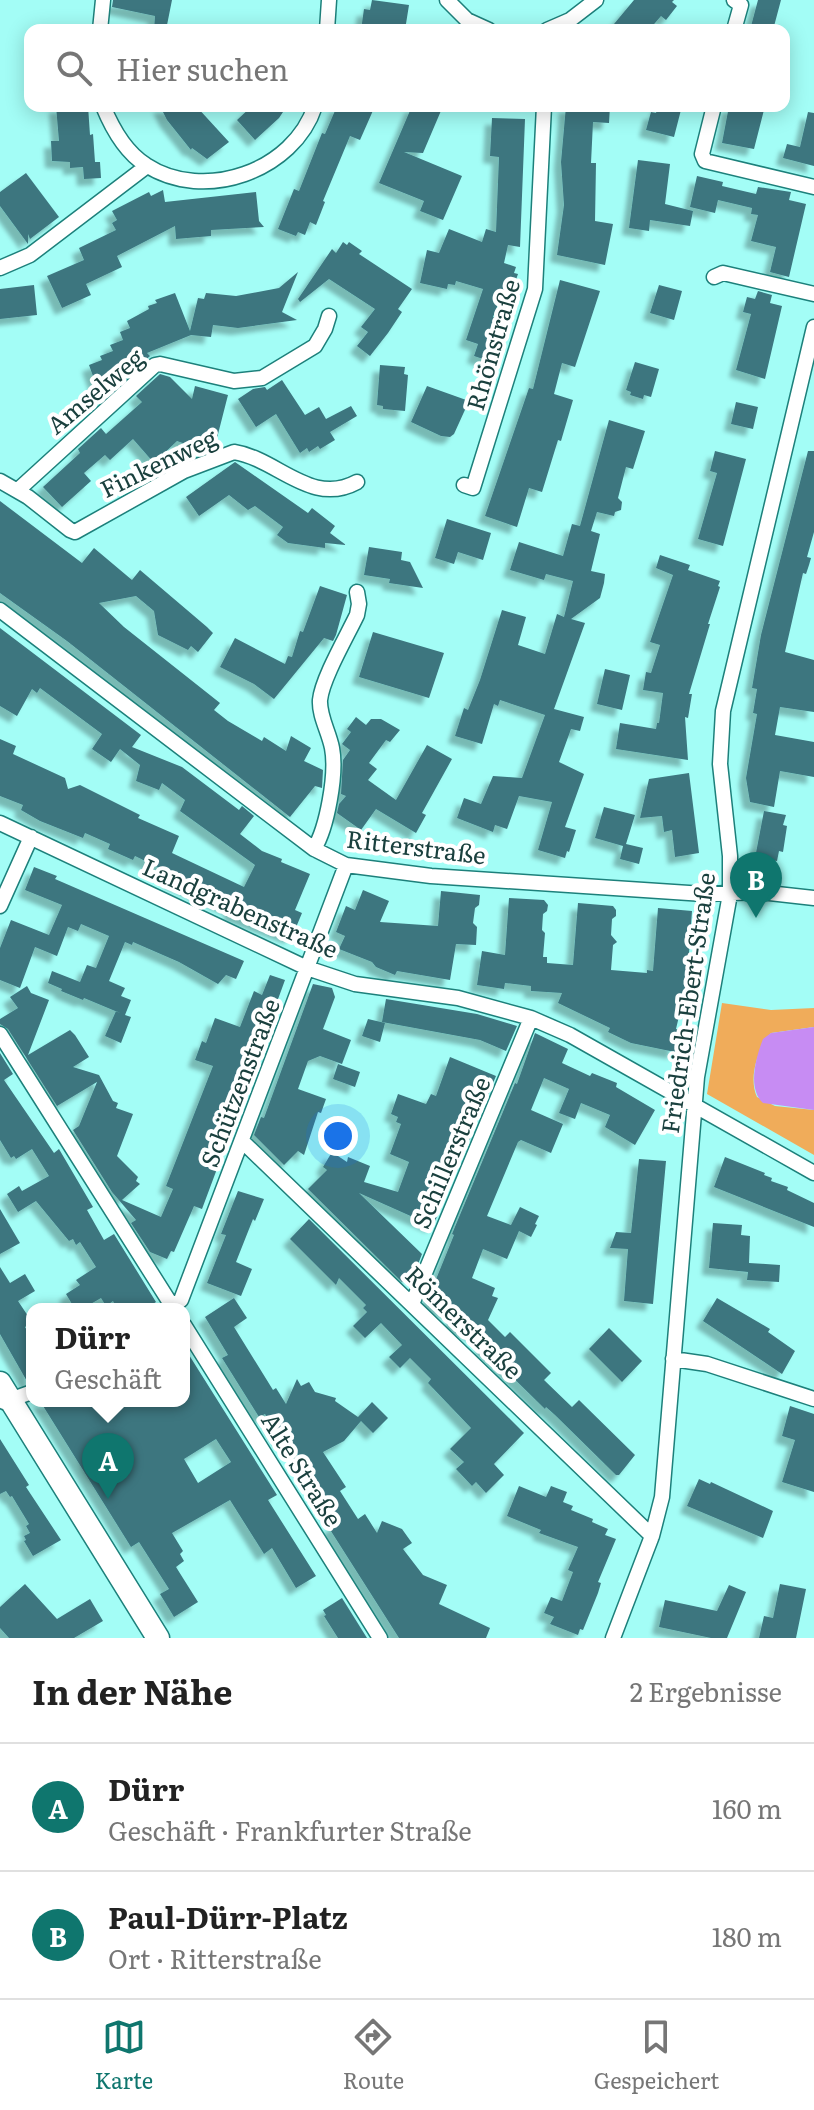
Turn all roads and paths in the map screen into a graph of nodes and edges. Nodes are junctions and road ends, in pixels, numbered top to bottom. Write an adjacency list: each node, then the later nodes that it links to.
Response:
1 (103, 0): 6 (street)
2 (329, 0): 7 (street)
3 (447, 0): 8 (street)
4 (596, 0): 9 (street)
5 (734, 0): 10 (street)
6 (101, 24)
7 (327, 24)
8 (476, 24)
9 (561, 24)
10 (736, 24)
11 (106, 112): 15 (street)
12 (313, 112): 15 (street)
13 (544, 112): 24 (street, Rhönstraße)
14 (712, 112): 16 (street)
15 (147, 166): 17 (street)
16 (814, 187)
17 (0, 268)
18 (714, 277): 19 (street)
19 (814, 294)
20 (329, 316): 25 (street, Amselweg)
21 (814, 327): 32 (street, Friedrich-Ebert-Straße)
22 (0, 481): 25 (street)
23 (357, 482): 25 (street, Finkenweg)
24 (464, 485)
25 (18, 490)
26 (357, 592): 30 (street)
27 (0, 610): 30 (street, Ritterstraße)
28 (0, 823): 29 (street, Landgrabenstraße)
29 (31, 837): 34 (street); 35 (street, Landgrabenstraße)
30 (314, 849): 31 (street, Ritterstraße)
31 (346, 865): 32 (street, Ritterstraße); 35 (street, Schützenstraße)
32 (730, 894): 33 (street, Ritterstraße); 38 (street, Friedrich-Ebert-Straße)
33 (814, 898)
34 (0, 906)
35 (307, 968): 36 (street, Landgrabenstraße); 39 (street, Schützenstraße)
36 (531, 1018): 38 (street, Landgrabenstraße); 43 (street, Schillerstraße)
37 (0, 1034): 41 (street)
38 (695, 1106): 40 (street, Landgrabenstraße); 45 (street, Friedrich-Ebert-Straße)
39 (242, 1141): 42 (street, Schützenstraße); 43 (street, Römerstraße)
40 (814, 1173)
41 (168, 1303)
42 (177, 1303)
43 (412, 1304): 49 (street, Römerstraße)
44 (190, 1335): 51 (street, Alte Straße)
45 (673, 1359): 48 (street); 49 (street, Friedrich-Ebert-Straße)
46 (26, 1393): 47 (street)
47 (3, 1395): 50 (main road)
48 (814, 1399)
49 (652, 1536): 52 (street, Friedrich-Ebert-Straße)
50 (158, 1638)
51 (380, 1638)
52 (613, 1638)

